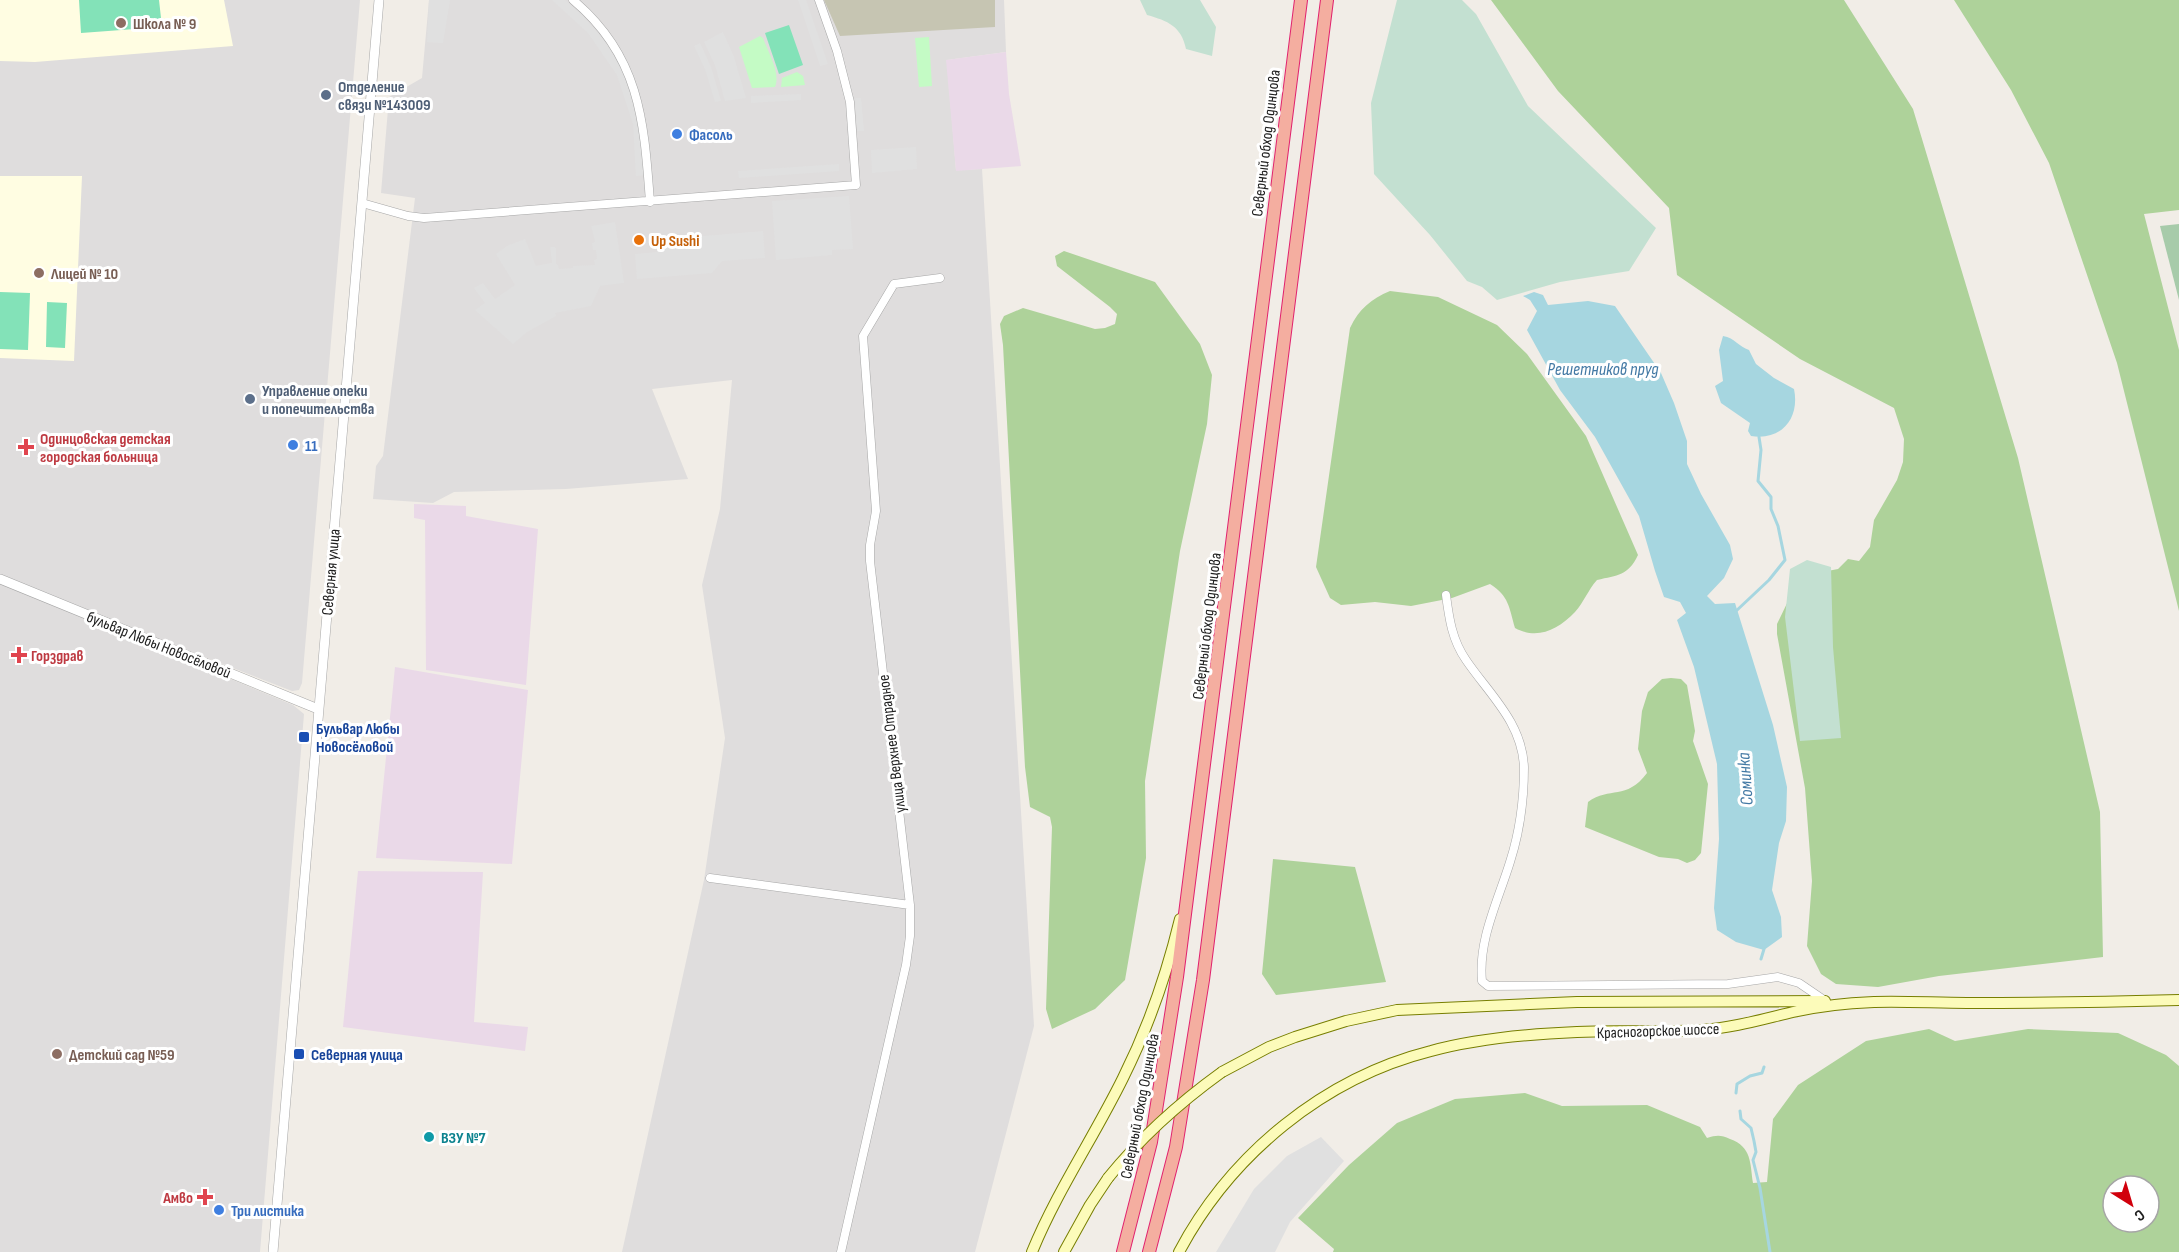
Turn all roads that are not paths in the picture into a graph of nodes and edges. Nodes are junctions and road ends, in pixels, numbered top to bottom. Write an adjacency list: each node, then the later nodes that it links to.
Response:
1 (379, 0): 7 (street, Северная улица)
2 (573, 0): 6 (street)
3 (819, 0): 6 (street)
4 (1301, 0): 12 (highway, Северный обход Одинцова)
5 (1327, 0): 25 (highway)
6 (650, 202): 7 (street)
7 (362, 203): 11 (street, Северная улица)
8 (940, 278): 14 (street, улица Верхнее Отрадное)
9 (0, 579): 11 (street, бульвар Любы Новосёловой)
10 (1446, 595): 16 (street)
11 (318, 709): 20 (street, Северная улица)
12 (1196, 835): 22 (main road); 24 (highway, Северный обход Одинцова)
13 (710, 878): 14 (street)
14 (910, 905): 21 (street, улица Верхнее Отрадное)
15 (2179, 1000): 17 (main road, Красногорское шоссе)
16 (1825, 1001): 18 (main road); 23 (main road, bridge)
17 (2134, 1001): 18 (main road, Красногорское шоссе); 19 (main road, Красногорское шоссе)
18 (1874, 1002): 26 (main road, Красногорское шоссе)
19 (2179, 1005)
20 (273, 1252)
21 (841, 1252)
22 (1032, 1252)
23 (1064, 1252)
24 (1123, 1252)
25 (1149, 1252)
26 (1179, 1252)

